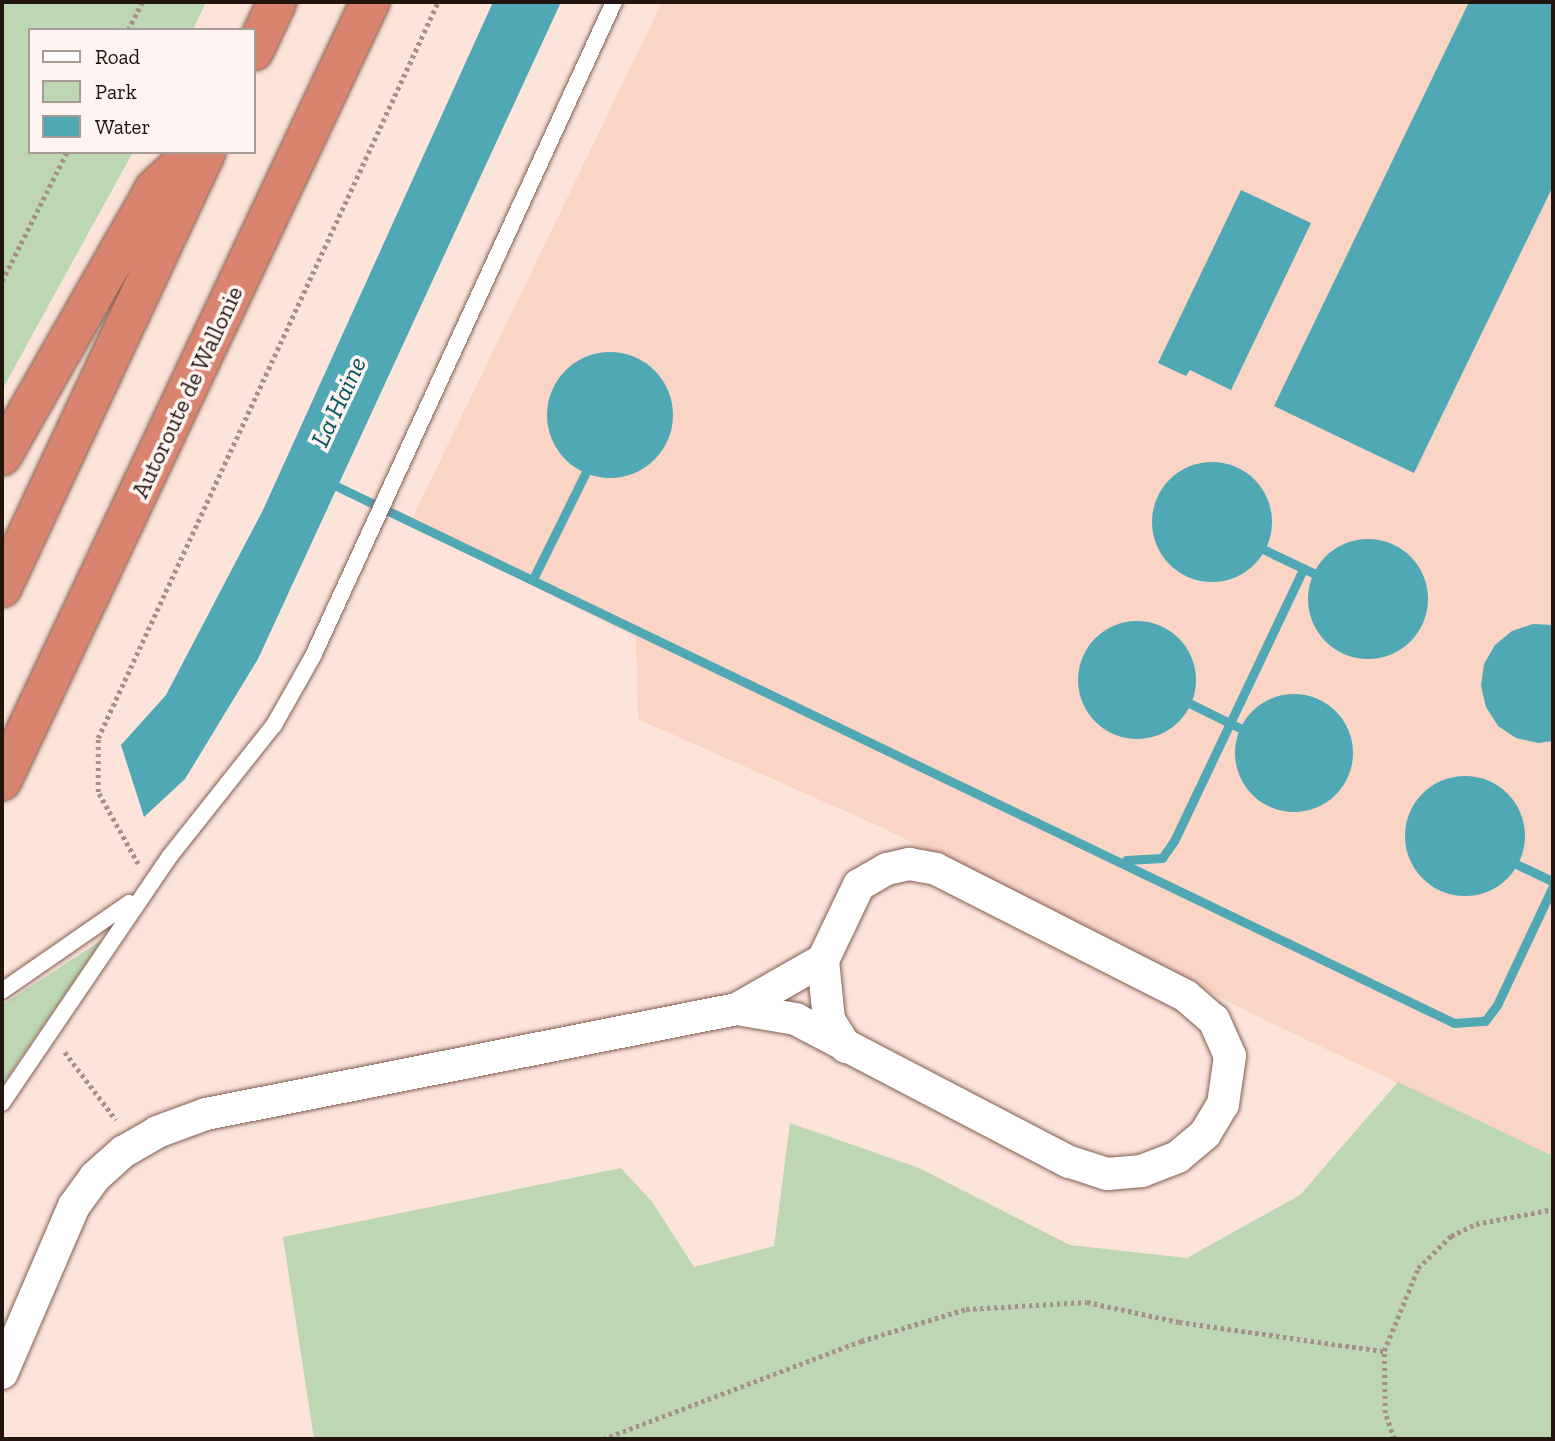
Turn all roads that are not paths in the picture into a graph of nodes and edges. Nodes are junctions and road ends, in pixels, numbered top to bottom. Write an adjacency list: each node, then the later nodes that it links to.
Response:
1 (277, 2): 4 (highway)
2 (370, 2): 9 (highway, Autoroute de Wallonie)
3 (614, 2): 10 (lane)
4 (256, 47)
5 (192, 154): 7 (highway)
6 (205, 154): 8 (highway)
7 (2, 456)
8 (2, 588)
9 (2, 781)
10 (150, 886): 12 (lane); 15 (lane)
11 (823, 960): 13 (street); 14 (street); 14 (street)
12 (2, 990)
13 (737, 1009): 14 (street); 16 (street)
14 (846, 1047)
15 (2, 1103)
16 (2, 1373)

